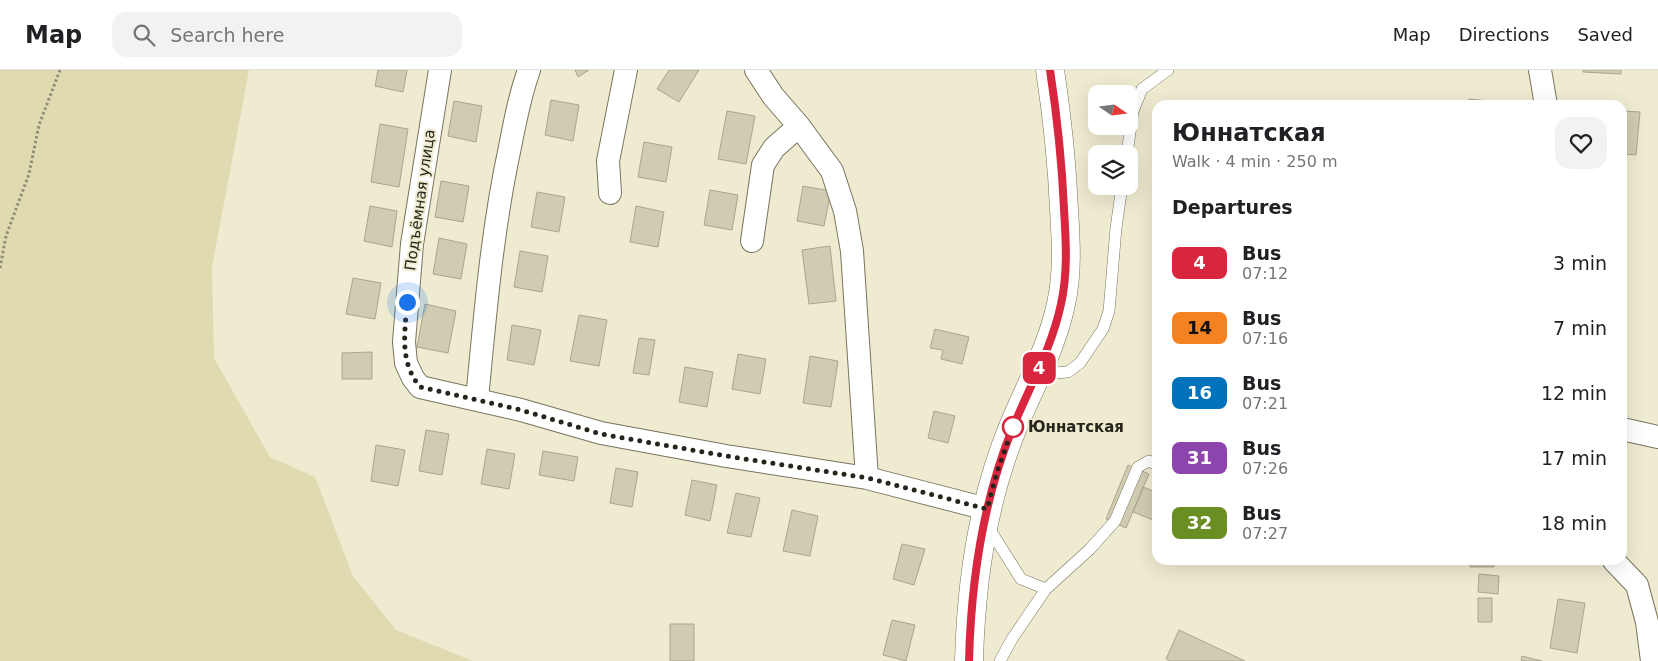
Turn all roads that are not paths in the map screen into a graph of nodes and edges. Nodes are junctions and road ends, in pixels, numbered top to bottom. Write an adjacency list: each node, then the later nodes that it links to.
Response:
1 (440, 70): 15 (street, Подъёмная улица)
2 (529, 70): 15 (street)
3 (626, 70): 11 (street)
4 (756, 70): 9 (street)
5 (1050, 70): 14 (main road)
6 (1168, 70): 10 (lane)
7 (1540, 70): 8 (street)
8 (1545, 100)
9 (799, 126): 13 (street); 19 (street)
10 (1128, 145)
11 (610, 193)
12 (1121, 195): 14 (lane)
13 (752, 241)
14 (1039, 369): 20 (main road)
15 (477, 400): 19 (street, Подъёмная улица)
16 (1627, 430): 17 (street)
17 (1658, 437)
18 (1152, 462): 22 (lane)
19 (868, 478): 20 (street, Подъёмная улица)
20 (986, 515): 22 (lane); 23 (main road)
21 (1618, 565): 25 (street)
22 (1046, 590): 24 (lane)
23 (970, 661)
24 (1000, 661)
25 (1652, 661)

